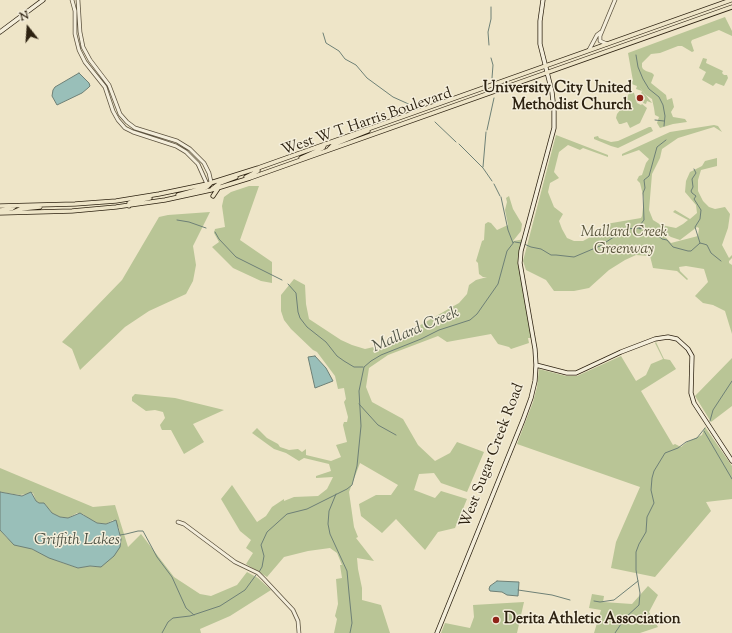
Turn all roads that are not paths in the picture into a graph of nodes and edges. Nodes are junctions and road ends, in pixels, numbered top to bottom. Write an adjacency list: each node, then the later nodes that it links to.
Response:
1 (43, 0): 8 (main road)
2 (72, 0): 20 (street)
3 (78, 0): 20 (street)
4 (543, 0): 12 (main road, West Sugar Creek Road)
5 (615, 0): 9 (street)
6 (731, 0): 10 (main road, West W T Harris Boulevard)
7 (732, 7): 13 (main road, West W T Harris Boulevard)
8 (0, 32)
9 (601, 32): 10 (street); 11 (street)
10 (607, 44): 11 (main road, West W T Harris Boulevard)
11 (589, 50): 12 (main road, West W T Harris Boulevard)
12 (546, 66): 13 (main road, West Sugar Creek Road); 14 (main road, West W T Harris Boulevard)
13 (547, 72): 16 (main road, West W T Harris Boulevard); 33 (main road, West Sugar Creek Road)
14 (385, 123): 15 (main road, West W T Harris Boulevard); 16 (main road)
15 (325, 144): 17 (main road); 18 (main road, West W T Harris Boulevard)
16 (327, 151): 17 (main road, West W T Harris Boulevard)
17 (295, 162): 21 (main road, West W T Harris Boulevard)
18 (258, 168): 19 (main road, West W T Harris Boulevard); 21 (main road)
19 (242, 173): 20 (main road, West W T Harris Boulevard); 24 (main road)
20 (209, 183): 23 (main road, West W T Harris Boulevard); 26 (main road)
21 (231, 184): 22 (main road, West W T Harris Boulevard)
22 (219, 187): 24 (main road, West W T Harris Boulevard); 25 (main road)
23 (185, 189): 27 (main road, West W T Harris Boulevard); 30 (main road)
24 (211, 190): 26 (main road, West W T Harris Boulevard)
25 (213, 196)
26 (151, 203): 30 (main road, West W T Harris Boulevard)
27 (59, 204): 29 (main road, West W T Harris Boulevard); 32 (main road)
28 (0, 206): 29 (main road, West W T Harris Boulevard)
29 (14, 206): 31 (main road)
30 (129, 206): 32 (main road, West W T Harris Boulevard)
31 (0, 212): 32 (main road, West W T Harris Boulevard)
32 (12, 213)
33 (536, 365): 34 (main road); 37 (main road, West Sugar Creek Road)
34 (732, 461)
35 (178, 522): 36 (street)
36 (299, 633)
37 (437, 633)

